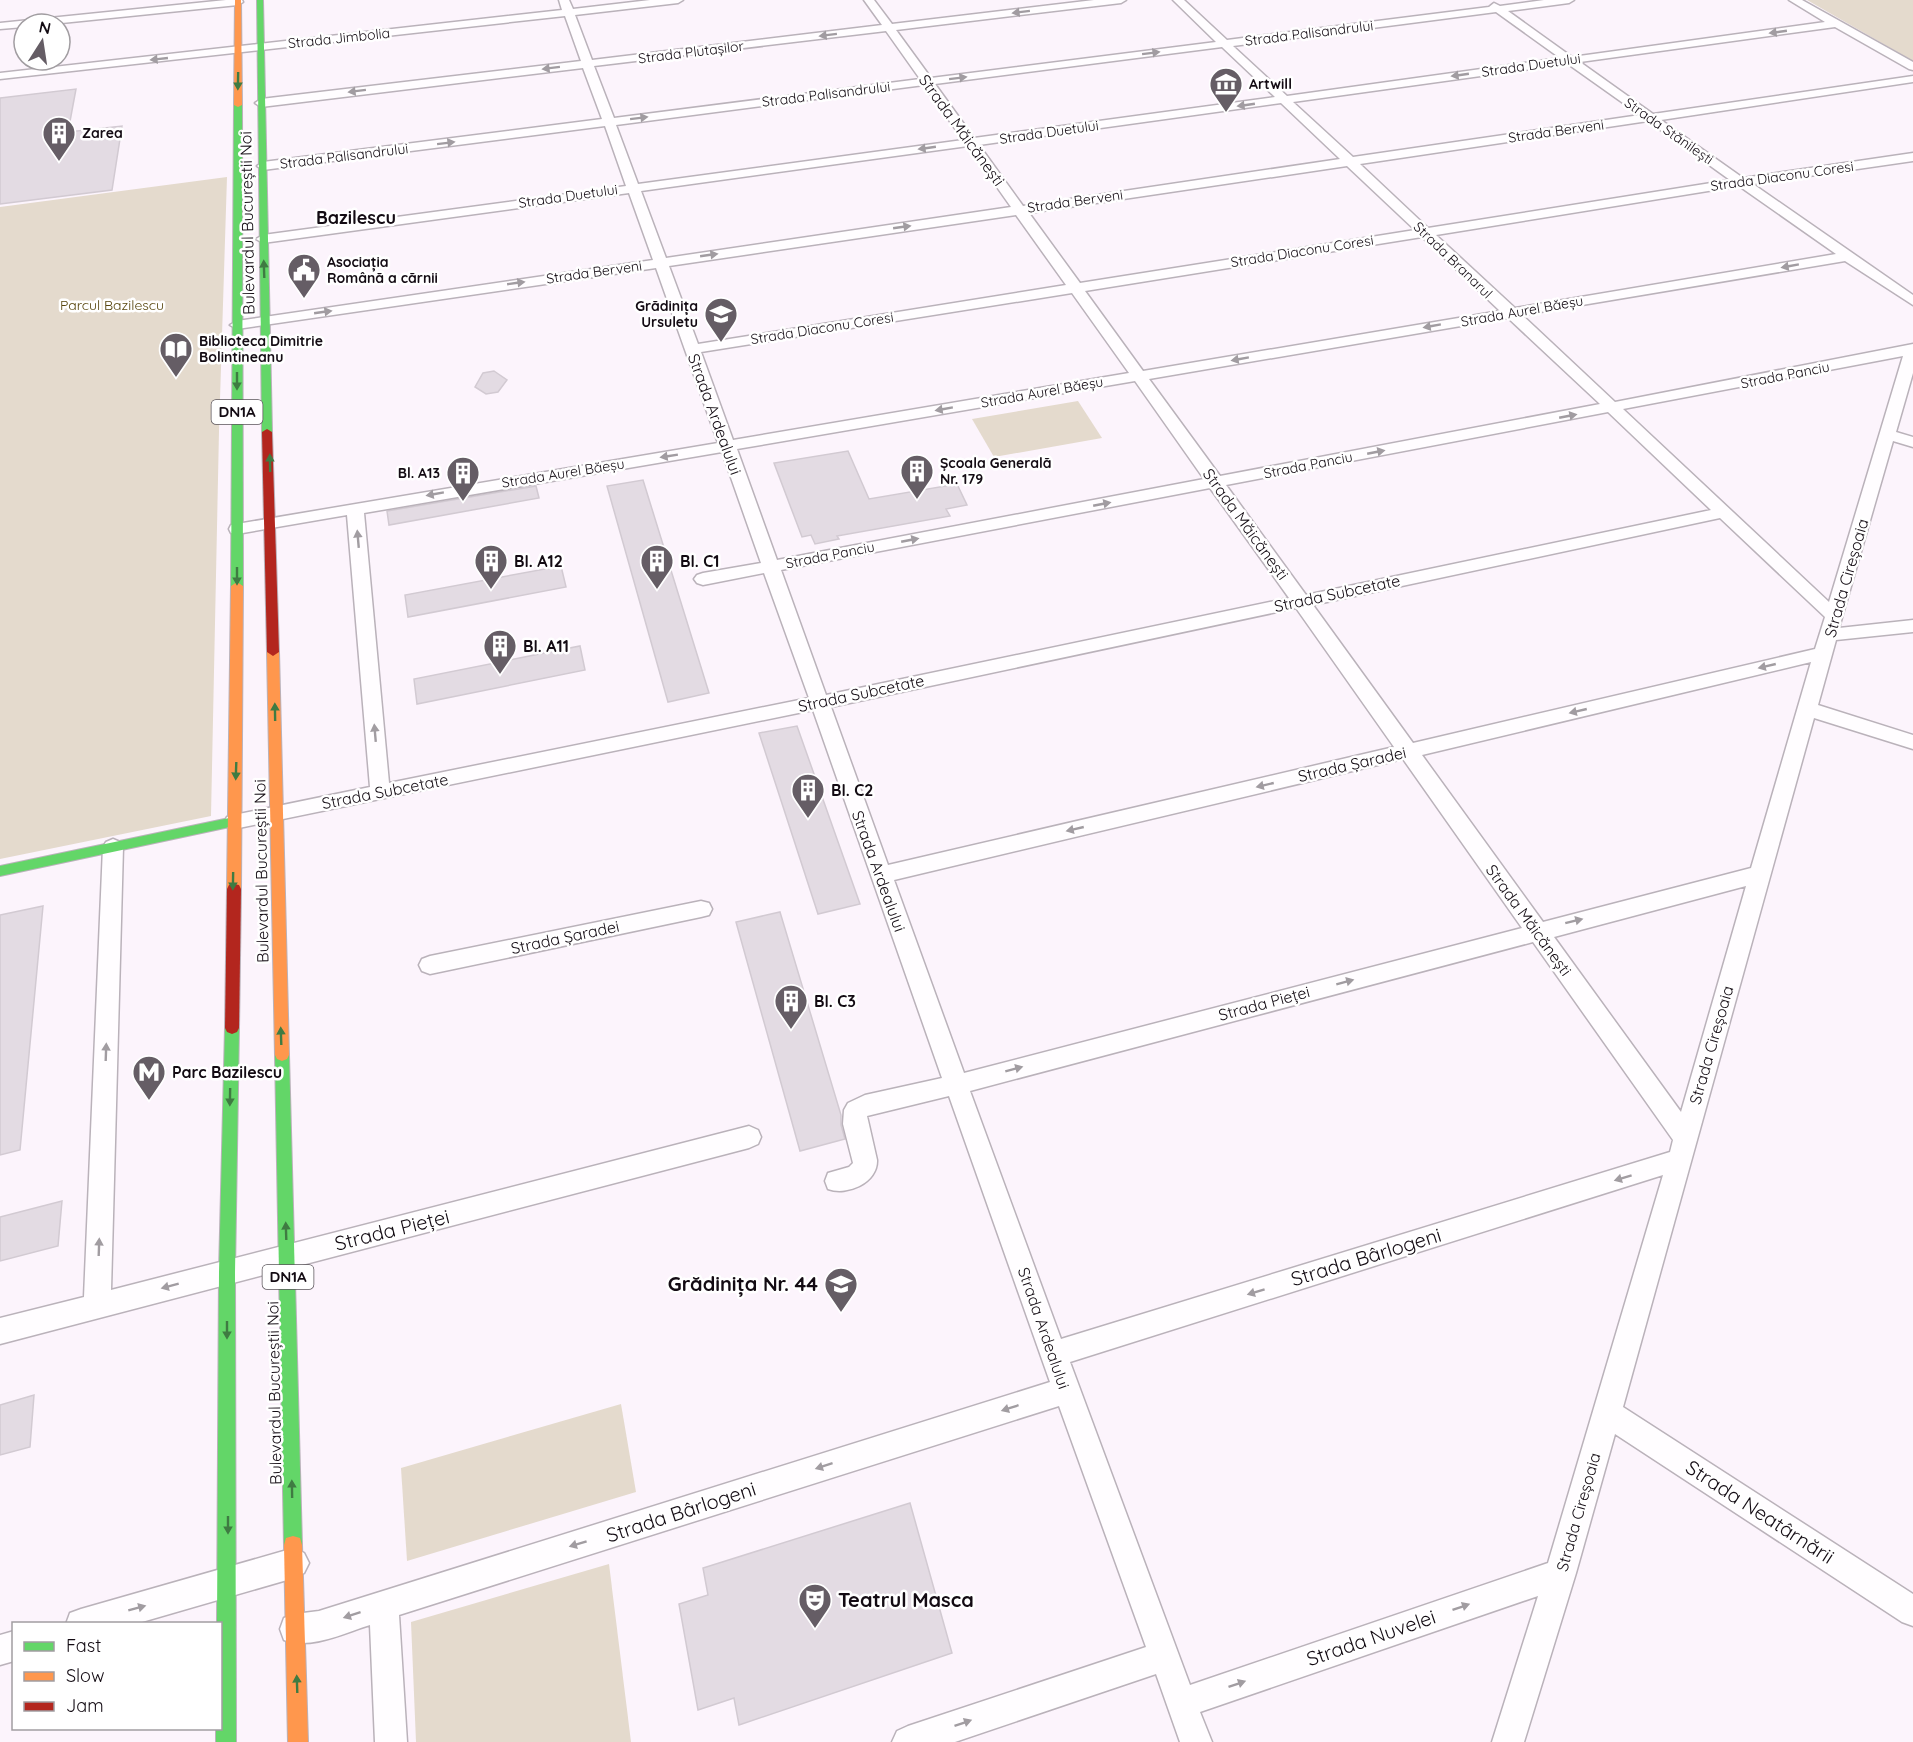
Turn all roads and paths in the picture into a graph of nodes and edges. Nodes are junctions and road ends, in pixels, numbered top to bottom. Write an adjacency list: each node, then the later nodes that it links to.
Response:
1 (260, 0): 16 (main road, Bulevardul Bucureștii Noi / DN1A)
2 (678, 0): 10 (street, Strada Jimbolia)
3 (869, 0): 14 (street, Strada Măicănești)
4 (1121, 0): 14 (street, Strada Plutașilor, one-way to 14)
5 (1178, 0): 15 (street, Strada Branarul)
6 (1485, 0): 11 (street, Strada Stănilești)
7 (1569, 0): 11 (street, Strada Palisandrului)
8 (1794, 0): 12 (street)
9 (238, 1): 13 (street); 17 (main road, Bulevardul Bucureștii Noi / DN1A)
10 (566, 6): 16 (street, Strada Jimbolia); 19 (street, Strada Ardealului)
11 (1498, 9): 15 (street, Strada Palisandrului); 18 (street, Strada Stănilești)
12 (1836, 24): 18 (street, Strada Duetului, one-way to 18); 20 (street)
13 (0, 26)
14 (889, 28): 19 (street, Strada Plutașilor, one-way to 19); 23 (street, Strada Măicănești)
15 (1224, 44): 23 (street, Strada Palisandrului, one-way to 15); 24 (street, Strada Branarul)
16 (261, 47): 17 (street, Strada Jimbolia); 25 (main road, Bulevardul Bucureștii Noi / DN1A)
17 (238, 50): 21 (street, Strada Jimbolia, one-way to 21); 43 (main road, Bulevardul Bucureștii Noi / DN1A, one-way to 43)
18 (1569, 60): 24 (street, Strada Duetului, one-way to 24); 26 (street, Strada Stănilești)
19 (587, 64): 25 (street, Strada Plutașilor, one-way to 25); 27 (street, Strada Ardealului)
20 (1913, 67)
21 (0, 76)
22 (1913, 79): 26 (street, Strada Berveni)
23 (928, 81): 27 (street, Strada Palisandrului, one-way to 23); 28 (street, Strada Măicănești)
24 (1283, 100): 28 (street, Strada Duetului, one-way to 28); 30 (street, Strada Branarul)
25 (261, 103): 31 (main road, Bulevardul Bucureștii Noi / DN1A)
26 (1650, 117): 30 (street, Strada Berveni); 32 (street, Strada Stănilești)
27 (608, 122): 31 (street, Strada Palisandrului, one-way to 27); 33 (street, Strada Ardealului)
28 (971, 142): 33 (street, Strada Duetului, one-way to 33); 34 (street, Strada Măicănești)
29 (1913, 157): 32 (street, Strada Diaconu Coresi)
30 (1348, 161): 34 (street, Strada Berveni); 35 (street, Strada Branarul)
31 (263, 166): 36 (main road, Bulevardul Bucureștii Noi / DN1A)
32 (1741, 182): 35 (street, Strada Diaconu Coresi); 37 (street, Strada Stănilești)
33 (632, 187): 36 (street, Strada Duetului); 38 (street, Strada Ardealului)
34 (1020, 210): 38 (street, Strada Berveni, one-way to 34); 39 (street, Strada Măicănești)
35 (1424, 232): 39 (street, Strada Diaconu Coresi); 41 (street, Strada Branarul)
36 (263, 239): 42 (main road, Bulevardul Bucureștii Noi / DN1A, one-way to 36)
37 (1848, 256): 40 (street, Strada Stănilești); 41 (street, Strada Aurel Băeșu, one-way to 41)
38 (659, 262): 42 (street, Strada Berveni, one-way to 38); 44 (street, Strada Ardealului)
39 (1076, 287): 44 (street, Strada Diaconu Coresi); 46 (street, Strada Măicănești)
40 (1913, 301)
41 (1509, 314): 46 (street, Strada Aurel Băeșu, one-way to 46); 47 (street, Strada Branarul)
42 (265, 321): 43 (street, Strada Berveni); 54 (main road, Bulevardul Bucureștii Noi / DN1A, one-way to 42)
43 (237, 325): 55 (main road, Bulevardul Bucureștii Noi / DN1A, one-way to 55)
44 (692, 349): 50 (street, Strada Ardealului)
45 (1912, 349): 47 (street, Strada Panciu); 48 (street, Strada Cireșoaia)
46 (1139, 376): 50 (street, Strada Aurel Băeșu, one-way to 50); 51 (street, Strada Măicănești)
47 (1610, 408): 51 (street, Strada Panciu, one-way to 47); 53 (street, Strada Branarul)
48 (1888, 435): 49 (street); 60 (street, Strada Cireșoaia)
49 (1913, 442)
50 (727, 447): 52 (street, Strada Aurel Băeșu, one-way to 52); 56 (street, Strada Ardealului)
51 (1216, 482): 56 (street, Strada Panciu, one-way to 51); 58 (street, Strada Măicănești)
52 (355, 508): 54 (street, Strada Aurel Băeșu); 65 (street, one-way to 52)
53 (1722, 513): 58 (street, Strada Subcetate); 60 (street, Strada Branarul)
54 (271, 522): 55 (street, Strada Aurel Băeșu); 66 (main road, Bulevardul Bucureștii Noi / DN1A, one-way to 54)
55 (237, 529): 67 (main road, Bulevardul Bucureștii Noi / DN1A, one-way to 67)
56 (770, 566): 57 (street, Strada Panciu); 61 (street, Strada Ardealului)
57 (703, 579)
58 (1301, 601): 61 (street, Strada Subcetate); 64 (street, Strada Măicănești)
59 (1913, 626): 60 (street, Strada Șaradei)
60 (1830, 635): 62 (street, Strada Cireșoaia); 64 (street, Strada Șaradei, one-way to 64)
61 (818, 703): 65 (street, Strada Subcetate); 71 (street, Strada Ardealului)
62 (1808, 709): 63 (street); 70 (street, Strada Cireșoaia)
63 (1913, 742)
64 (1408, 751): 71 (street, Strada Șaradei, one-way to 71); 73 (street, Strada Măicănești)
65 (380, 792): 66 (street, Strada Subcetate)
66 (277, 813): 67 (street, Strada Subcetate); 79 (main road, Bulevardul Bucureștii Noi / DN1A, one-way to 66)
67 (234, 822): 68 (main road, Strada Subcetate); 80 (main road, Bulevardul Bucureștii Noi / DN1A, one-way to 80)
68 (113, 847): 69 (main road, Strada Subcetate); 81 (street, one-way to 68)
69 (0, 871)
70 (1760, 874): 73 (street, Strada Pieței, one-way to 70); 77 (street, Strada Cireșoaia)
71 (880, 875): 75 (street, Strada Ardealului)
72 (701, 909): 74 (street, Strada Șaradei)
73 (1537, 931): 75 (street, Strada Pieței, one-way to 73); 77 (street, Strada Măicănești)
74 (430, 965)
75 (958, 1084): 78 (street, Strada Pieței); 83 (street, Strada Ardealului)
76 (749, 1137): 79 (street, Strada Pieței)
77 (1682, 1149): 83 (street, Strada Bârlogeni, one-way to 83); 85 (street, Strada Cireșoaia)
78 (837, 1181)
79 (287, 1256): 80 (street, Strada Pieței); 86 (main road, Bulevardul Bucureștii Noi / DN1A, one-way to 79)
80 (227, 1272): 81 (street, Strada Pieței, one-way to 81); 88 (main road, Bulevardul Bucureștii Noi / DN1A, one-way to 88)
81 (97, 1305): 82 (street, Strada Pieței)
82 (0, 1331)
83 (1053, 1354): 84 (street, Strada Ardealului)
84 (1066, 1390): 89 (street, Strada Bârlogeni, one-way to 89); 93 (street, Strada Ardealului)
85 (1606, 1413): 87 (street, Strada Cireșoaia); 90 (street, Strada Neatârnării)
86 (294, 1563): 88 (street); 92 (main road, Bulevardul Bucureștii Noi / DN1A)
87 (1561, 1573): 94 (street, Strada Nuvelei, one-way to 87); 100 (street, Strada Cireșoaia)
88 (227, 1583): 91 (street, one-way to 88); 95 (main road, Bulevardul Bucureștii Noi / DN1A)
89 (384, 1605): 92 (street, Strada Bârlogeni, one-way to 92); 97 (street)
90 (1913, 1611)
91 (85, 1622)
92 (295, 1629): 96 (main road, Bulevardul Bucureștii Noi / DN1A, one-way to 92)
93 (1164, 1656): 94 (street, Strada Ardealului); 98 (street, one-way to 93)
94 (1182, 1703): 99 (street, Strada Ardealului)
95 (226, 1742)
96 (298, 1742)
97 (391, 1742)
98 (908, 1742)
99 (1196, 1742)
100 (1508, 1742)

